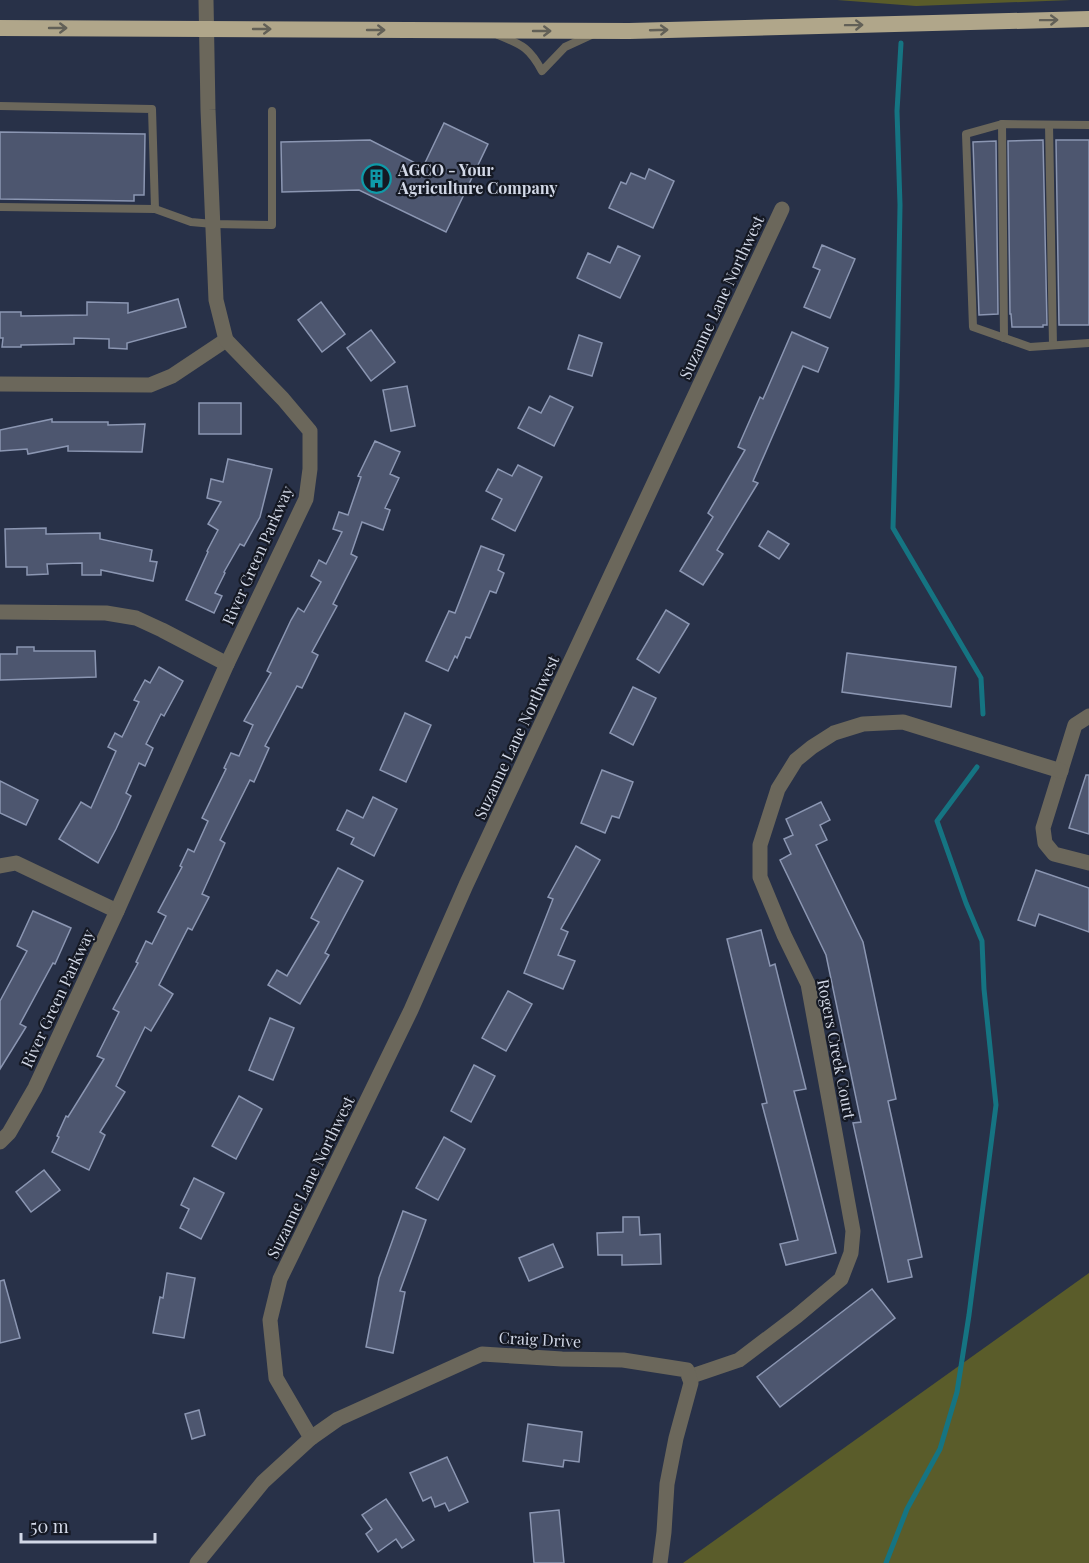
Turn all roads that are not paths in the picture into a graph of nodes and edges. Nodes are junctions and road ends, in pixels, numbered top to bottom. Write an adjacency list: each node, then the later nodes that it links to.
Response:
1 (206, 0): 4 (street, River Green Parkway)
2 (1089, 20): 6 (highway, one-way to 2)
3 (0, 28): 4 (highway, one-way to 4)
4 (206, 29): 5 (highway, one-way to 5); 15 (street, River Green Parkway)
5 (485, 30): 6 (highway, one-way to 6); 6 (lane)
6 (600, 31)
7 (0, 106): 13 (lane)
8 (272, 111): 15 (lane)
9 (1002, 124): 10 (lane); 16 (lane); 16 (lane)
10 (1049, 125): 11 (lane); 19 (lane)
11 (1089, 125)
12 (0, 207): 13 (lane)
13 (155, 209): 15 (lane)
14 (782, 209): 30 (street, Suzanne Lane Northwest)
15 (213, 224): 17 (street, River Green Parkway)
16 (1004, 338): 19 (lane)
17 (226, 340): 20 (street); 22 (street, River Green Parkway)
18 (1089, 343): 19 (lane)
19 (1053, 345)
20 (0, 384)
21 (0, 612): 22 (street)
22 (227, 664): 27 (street, River Green Parkway)
23 (1089, 716): 24 (street)
24 (1061, 771): 25 (street); 29 (street, Rogers Creek Court)
25 (1089, 863)
26 (0, 866): 27 (street)
27 (117, 911): 28 (street, River Green Parkway)
28 (0, 1143)
29 (689, 1377): 30 (street, Craig Drive); 32 (street)
30 (310, 1438): 31 (street, Craig Drive)
31 (197, 1563)
32 (660, 1563)

